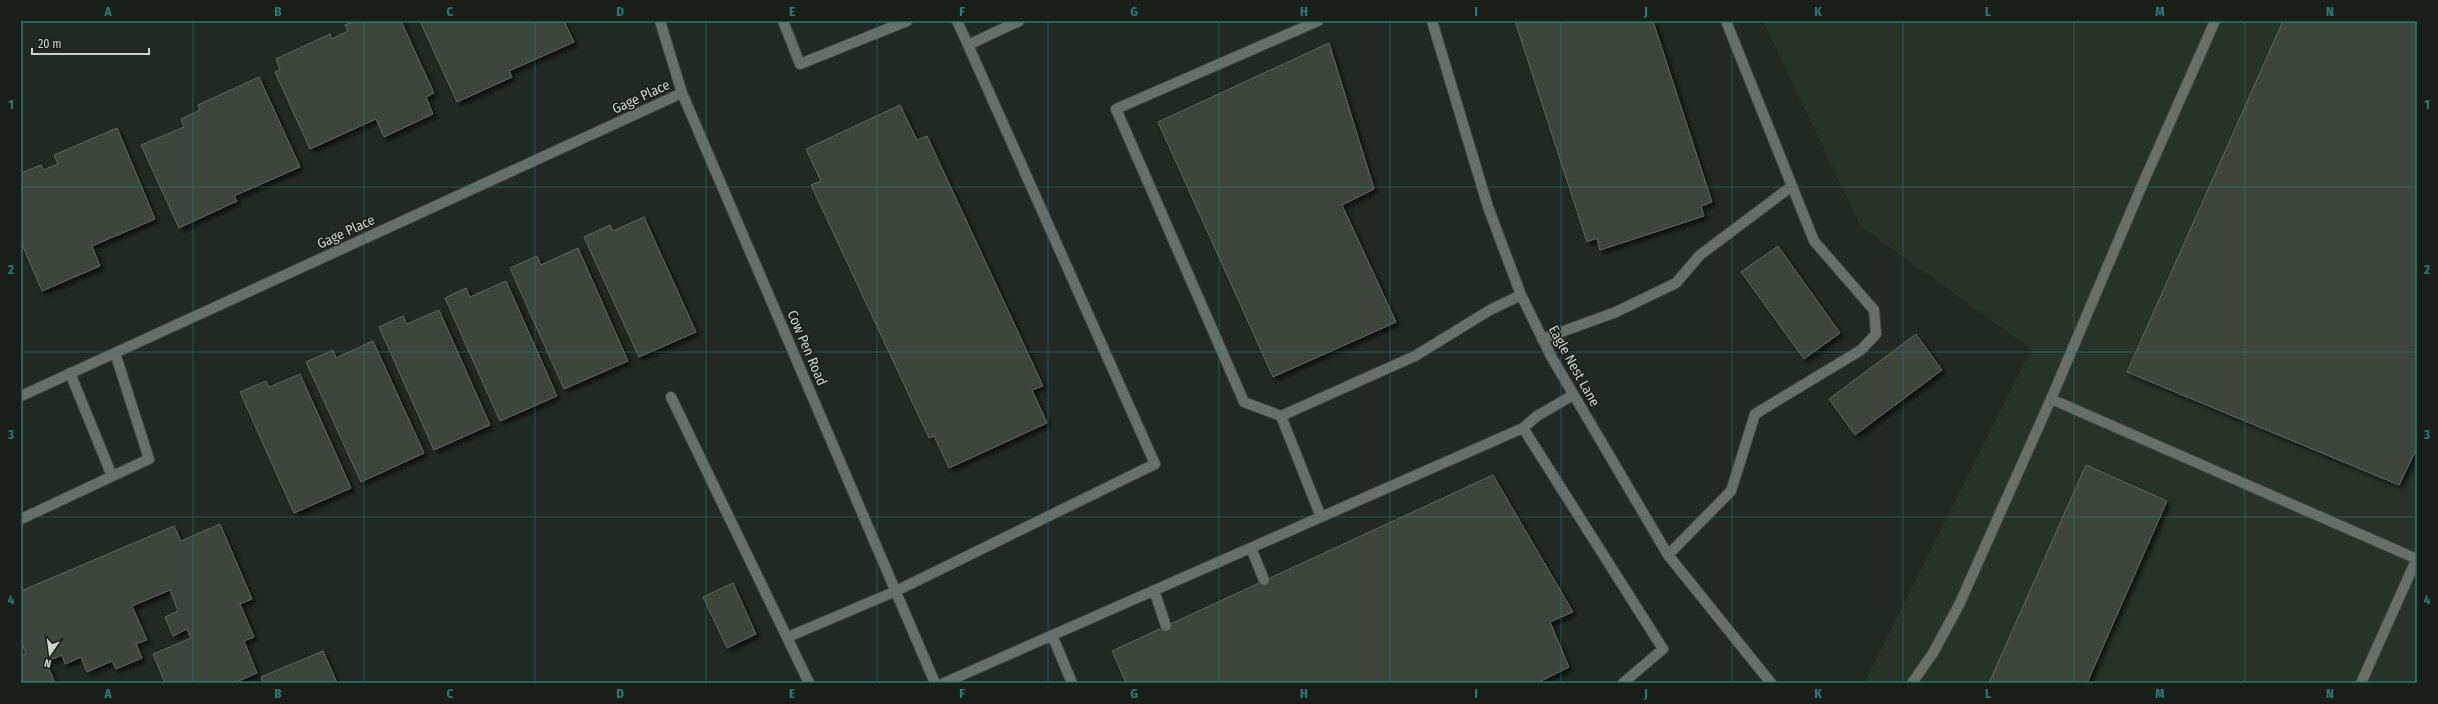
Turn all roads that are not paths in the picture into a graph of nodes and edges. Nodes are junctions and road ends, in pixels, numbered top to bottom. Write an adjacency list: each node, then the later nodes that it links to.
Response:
1 (660, 21): 11 (street, Cow Pen Road)
2 (783, 21): 3 (street)
3 (907, 21)
4 (957, 21): 10 (street)
5 (1019, 21): 10 (street)
6 (1318, 21): 21 (street)
7 (1432, 21): 13 (street, Eagle Nest Lane)
8 (1726, 21): 12 (street)
9 (2215, 21): 20 (street)
10 (968, 45): 31 (street)
11 (682, 93): 15 (street, Gage Place); 31 (street, Cow Pen Road)
12 (1792, 186): 14 (street); 27 (street)
13 (1521, 295): 14 (street, Eagle Nest Lane); 21 (street)
14 (1542, 339): 17 (street, Eagle Nest Lane)
15 (115, 353): 16 (street, Gage Place); 23 (street)
16 (70, 373): 18 (street, Gage Place); 23 (street)
17 (1573, 395): 22 (street); 27 (street, Eagle Nest Lane)
18 (21, 396)
19 (672, 397): 34 (street)
20 (2051, 399): 28 (street); 41 (street)
21 (1281, 416): 24 (street)
22 (1523, 428): 24 (street); 39 (street)
23 (112, 476): 25 (street)
24 (1321, 517): 26 (street)
25 (21, 519)
26 (1251, 548): 29 (street); 30 (street)
27 (1668, 555): 40 (street, Eagle Nest Lane)
28 (2417, 559): 42 (street)
29 (1264, 580)
30 (1154, 590): 32 (street); 33 (street)
31 (896, 591): 34 (street); 36 (street, Cow Pen Road)
32 (1166, 626)
33 (1052, 635): 37 (street); 38 (street)
34 (788, 637): 35 (street)
35 (809, 683)
36 (935, 683)
37 (944, 683)
38 (1072, 683)
39 (1622, 683)
40 (1770, 683)
41 (1912, 683)
42 (2361, 683)

